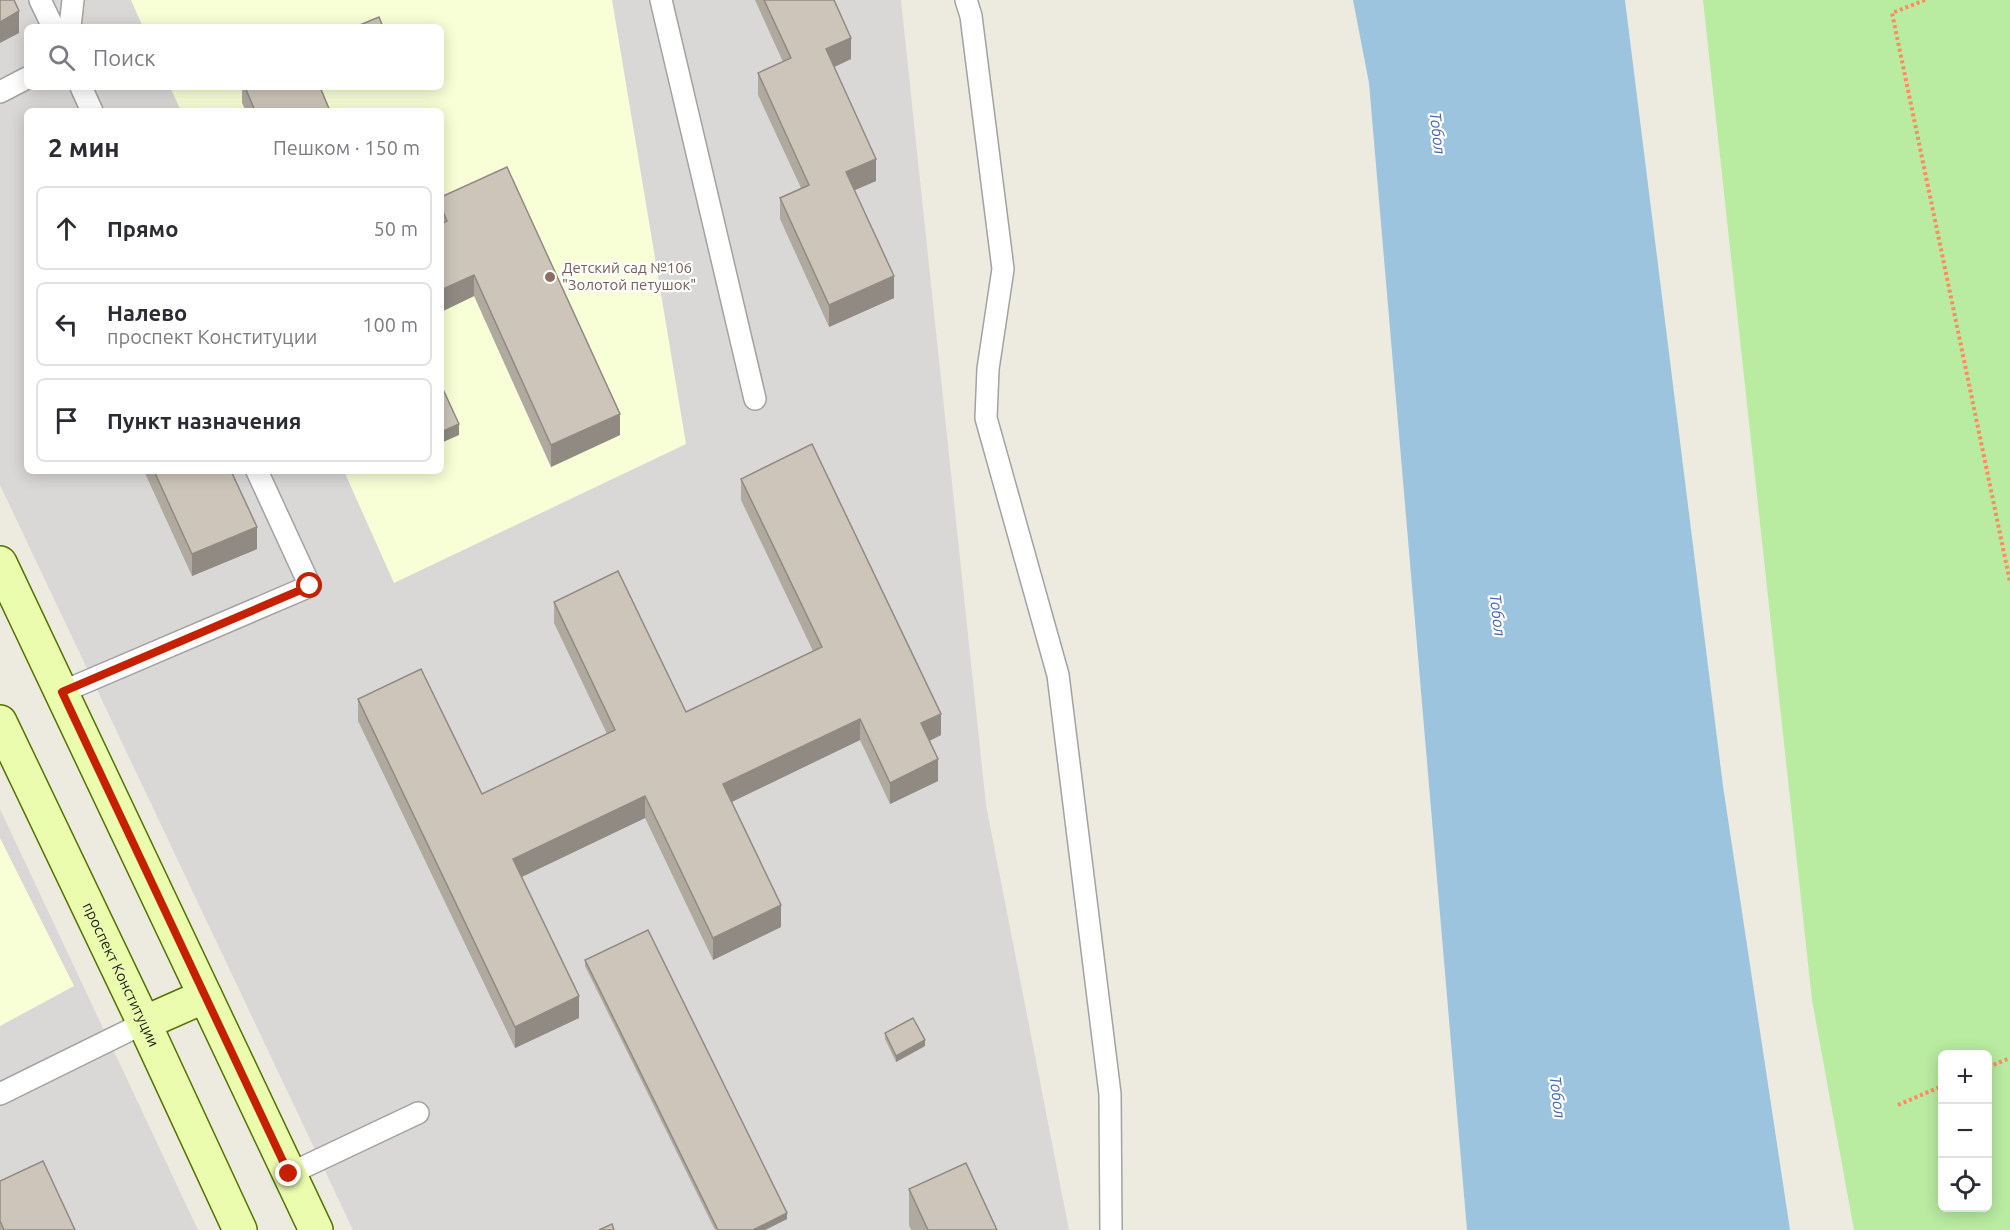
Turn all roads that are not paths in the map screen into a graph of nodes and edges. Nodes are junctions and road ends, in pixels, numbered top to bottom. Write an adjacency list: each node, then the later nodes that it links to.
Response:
1 (40, 0): 5 (lane)
2 (73, 0): 6 (lane)
3 (661, 0): 11 (lane)
4 (966, 0): 23 (lane)
5 (52, 24)
6 (70, 24)
7 (24, 80): 9 (lane)
8 (82, 90): 10 (lane)
9 (0, 92)
10 (91, 108)
11 (756, 399)
12 (258, 474): 14 (lane)
13 (0, 563): 14 (main road)
14 (62, 692): 16 (main road)
15 (0, 722): 17 (main road, проспект Конституции)
16 (205, 996): 17 (main road); 20 (main road)
17 (144, 1023): 18 (lane); 21 (main road, проспект Конституции)
18 (0, 1094)
19 (418, 1113): 20 (lane)
20 (289, 1174): 22 (main road)
21 (240, 1230)
22 (316, 1230)
23 (1111, 1230)

